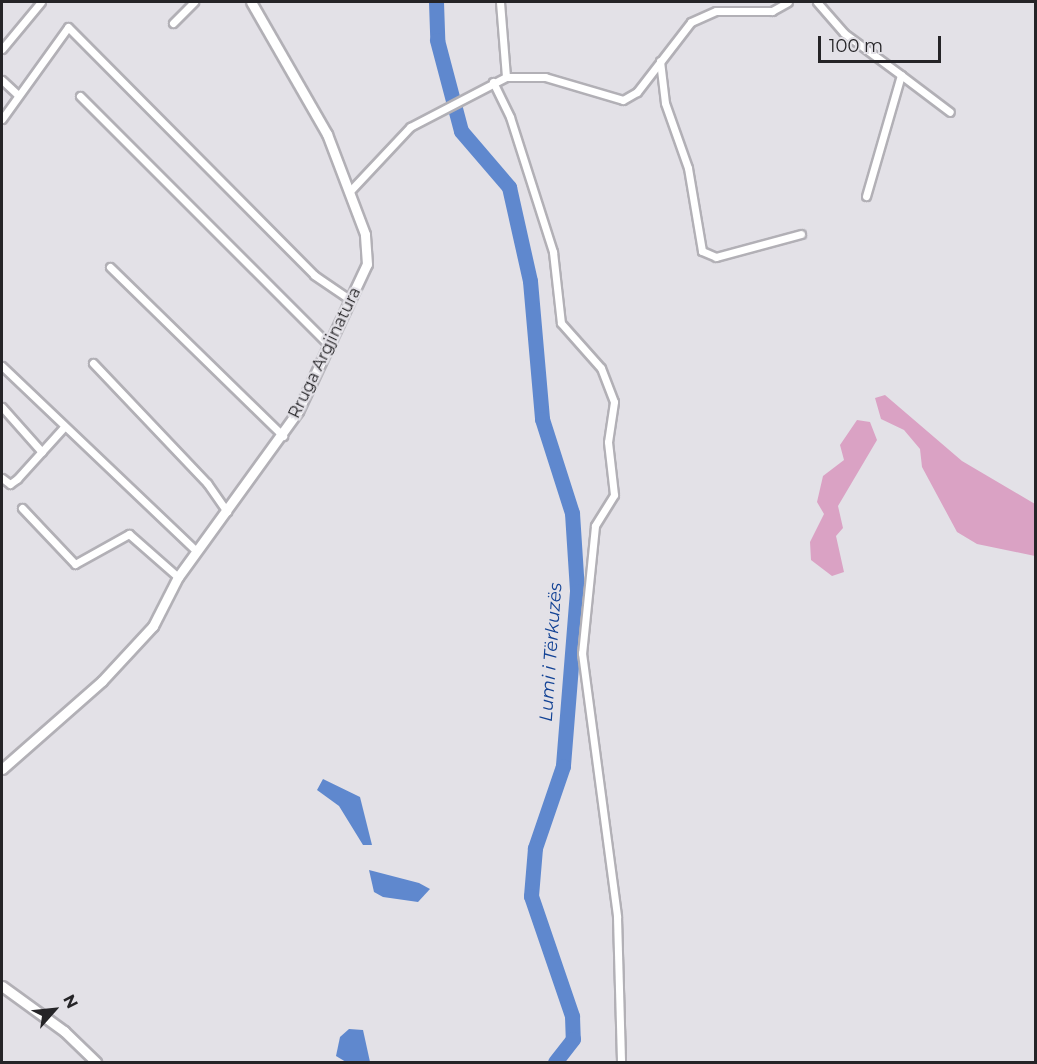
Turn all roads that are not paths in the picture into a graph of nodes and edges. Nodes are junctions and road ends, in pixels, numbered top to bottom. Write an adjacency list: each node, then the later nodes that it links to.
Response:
1 (41, 2): 8 (street)
2 (194, 2): 7 (street)
3 (251, 2): 18 (street, Rruga Argjinatura)
4 (500, 2): 11 (street)
5 (788, 2): 9 (street)
6 (817, 2): 10 (street)
7 (173, 23)
8 (2, 49)
9 (660, 61): 11 (street); 20 (street)
10 (901, 75): 16 (street); 19 (street)
11 (506, 77): 13 (street)
12 (2, 80): 14 (street)
13 (493, 82): 18 (street); 38 (street)
14 (17, 94): 17 (street); 22 (street)
15 (80, 96): 23 (street)
16 (950, 112)
17 (2, 119)
18 (350, 191): 22 (street, Rruga Argjinatura)
19 (866, 196)
20 (801, 234)
21 (110, 267): 28 (street)
22 (349, 299): 23 (street, Rruga Argjinatura)
23 (329, 345): 28 (street, Rruga Argjinatura)
24 (93, 363): 32 (street)
25 (2, 366): 27 (street)
26 (2, 407): 29 (street)
27 (64, 427): 29 (street); 33 (street)
28 (283, 436): 32 (street, Rruga Argjinatura)
29 (42, 452): 30 (street)
30 (2, 478)
31 (22, 508): 34 (street)
32 (228, 512): 33 (street, Rruga Argjinatura)
33 (197, 552): 34 (street, Rruga Argjinatura)
34 (178, 577): 35 (street, Rruga Argjinatura)
35 (2, 769)
36 (2, 986): 37 (street)
37 (96, 1062)
38 (621, 1062)

